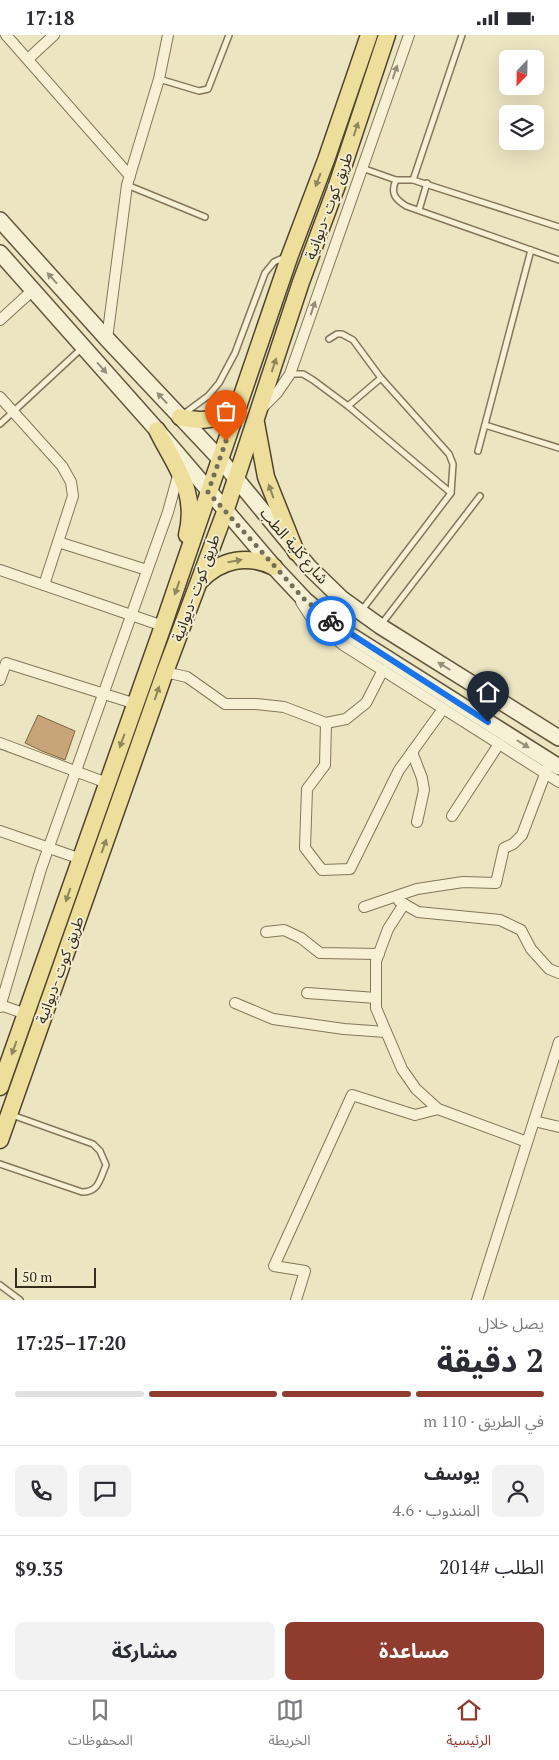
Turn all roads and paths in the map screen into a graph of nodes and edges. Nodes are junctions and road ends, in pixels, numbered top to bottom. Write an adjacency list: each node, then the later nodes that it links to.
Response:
1 (6, 35): 10 (street)
2 (54, 35): 10 (street)
3 (158, 35): 9 (street)
4 (229, 35): 11 (lane)
5 (369, 35): 23 (main road, طريق كوت -ديوانية, one-way to 23)
6 (387, 35): 38 (main road, طريق كوت -ديوانية, one-way to 6)
7 (409, 35): 12 (street, one-way to 7)
8 (462, 35): 15 (lane)
9 (168, 38): 11 (street)
10 (28, 59): 13 (street)
11 (159, 79): 13 (street)
12 (362, 168): 14 (lane); 32 (street, one-way to 12)
13 (128, 180): 18 (lane); 29 (street)
14 (396, 180): 15 (lane); 17 (lane)
15 (413, 180): 16 (lane)
16 (427, 183): 17 (lane); 20 (lane)
17 (419, 210): 21 (lane)
18 (205, 217)
19 (0, 220): 24 (main road, شارع كلية الطب)
20 (559, 227)
21 (530, 250): 25 (lane); 41 (lane)
22 (0, 253): 26 (main road, شارع كلية الطب)
23 (290, 255): 35 (main road, طريق كوت -ديوانية); 39 (lane)
24 (33, 257): 26 (main road); 29 (main road, شارع كلية الطب, one-way to 24)
25 (559, 260)
26 (17, 271): 27 (main road, شارع كلية الطب)
27 (32, 290): 28 (street); 31 (main road, شارع كلية الطب)
28 (0, 320)
29 (107, 339): 39 (main road, شارع كلية الطب, one-way to 29)
30 (329, 339): 33 (lane)
31 (83, 347): 37 (lane); 42 (main road, شارع كلية الطب, one-way to 42)
32 (290, 373): 36 (lane); 38 (street)
33 (381, 379): 36 (lane); 49 (lane)
34 (0, 397): 37 (street)
35 (238, 406): 39 (main road); 45 (main road, طريق كوت -ديوانية)
36 (348, 406): 49 (lane)
37 (13, 412): 40 (lane); 52 (street)
38 (257, 416): 47 (main road, طريق كوت -ديوانية); 53 (main road, one-way to 38)
39 (180, 417): 45 (main road, شارع كلية الطب)
40 (0, 424)
41 (485, 425): 43 (lane); 44 (lane)
42 (157, 430): 46 (main road); 48 (main road, شارع كلية الطب)
43 (559, 448)
44 (478, 451)
45 (220, 459): 47 (main road, شارع كلية الطب); 48 (main road, طريق كوت -ديوانية)
46 (179, 472): 54 (main road); 57 (street)
47 (236, 478): 51 (main road, طريق كوت -ديوانية); 53 (main road, شارع كلية الطب)
48 (208, 492): 51 (main road, شارع كلية الطب); 54 (main road, طريق كوت -ديوانية)
49 (451, 493): 61 (lane)
50 (480, 496): 64 (lane)
51 (225, 511): 55 (main road, شارع كلية الطب); 58 (main road, طريق كوت -ديوانية)
52 (58, 542): 57 (street); 60 (street)
53 (296, 552): 61 (main road, شارع كلية الطب)
54 (187, 557): 63 (main road, طريق كوت -ديوانية, one-way to 63)
55 (274, 567): 58 (main road, one-way to 55); 59 (main road, شارع كلية الطب)
56 (0, 570): 60 (street)
57 (146, 570): 62 (street)
58 (200, 581): 66 (main road, طريق كوت -ديوانية)
59 (290, 584): 65 (street); 72 (main road, شارع كلية الطب)
60 (44, 585): 62 (street)
61 (361, 613): 64 (main road, شارع كلية الطب)
62 (130, 616): 63 (street); 68 (street)
63 (163, 626): 70 (main road, طريق كوت -ديوانية)
64 (380, 626): 69 (main road, شارع كلية الطب, one-way to 64)
65 (383, 671): 71 (street); 73 (street)
66 (165, 672): 73 (street); 102 (main road, طريق كوت -ديوانية, one-way to 66)
67 (0, 680): 68 (street)
68 (103, 693): 70 (street); 79 (street)
69 (500, 701): 72 (main road); 74 (main road, شارع كلية الطب)
70 (136, 704): 81 (main road, طريق كوت -ديوانية, one-way to 81)
71 (443, 709): 76 (street); 77 (street)
72 (488, 722): 78 (main road, شارع كلية الطب, one-way to 78)
73 (326, 723): 77 (street)
74 (559, 738)
75 (0, 743): 79 (street)
76 (499, 744): 78 (street); 82 (street)
77 (412, 752): 83 (street)
78 (552, 767): 80 (street); 87 (street)
79 (76, 771): 81 (street); 85 (street)
80 (559, 782)
81 (107, 783): 86 (main road, طريق كوت -ديوانية)
82 (452, 816)
83 (417, 822)
84 (0, 831): 85 (street)
85 (49, 848): 86 (street); 96 (street)
86 (81, 859): 97 (main road, طريق كوت -ديوانية, one-way to 97)
87 (393, 897): 88 (street); 89 (street)
88 (404, 904): 91 (street); 92 (street)
89 (364, 907)
90 (266, 932): 91 (street)
91 (379, 954): 94 (street)
92 (559, 973)
93 (307, 993): 94 (street)
94 (376, 998): 98 (street)
95 (235, 1003): 98 (street)
96 (0, 1005): 97 (street)
97 (26, 1014): 100 (main road, طريق كوت -ديوانية, one-way to 100)
98 (386, 1032): 101 (street)
99 (559, 1042): 103 (street)
100 (0, 1087)
101 (438, 1109): 106 (street); 110 (street)
102 (9, 1114): 105 (main road, طريق كوت -ديوانية); 107 (lane)
103 (534, 1121): 104 (street); 106 (street)
104 (559, 1127)
105 (0, 1140)
106 (527, 1142): 111 (street)
107 (0, 1164)
108 (0, 1285): 109 (lane)
109 (20, 1300)
110 (296, 1300)
111 (476, 1300)

